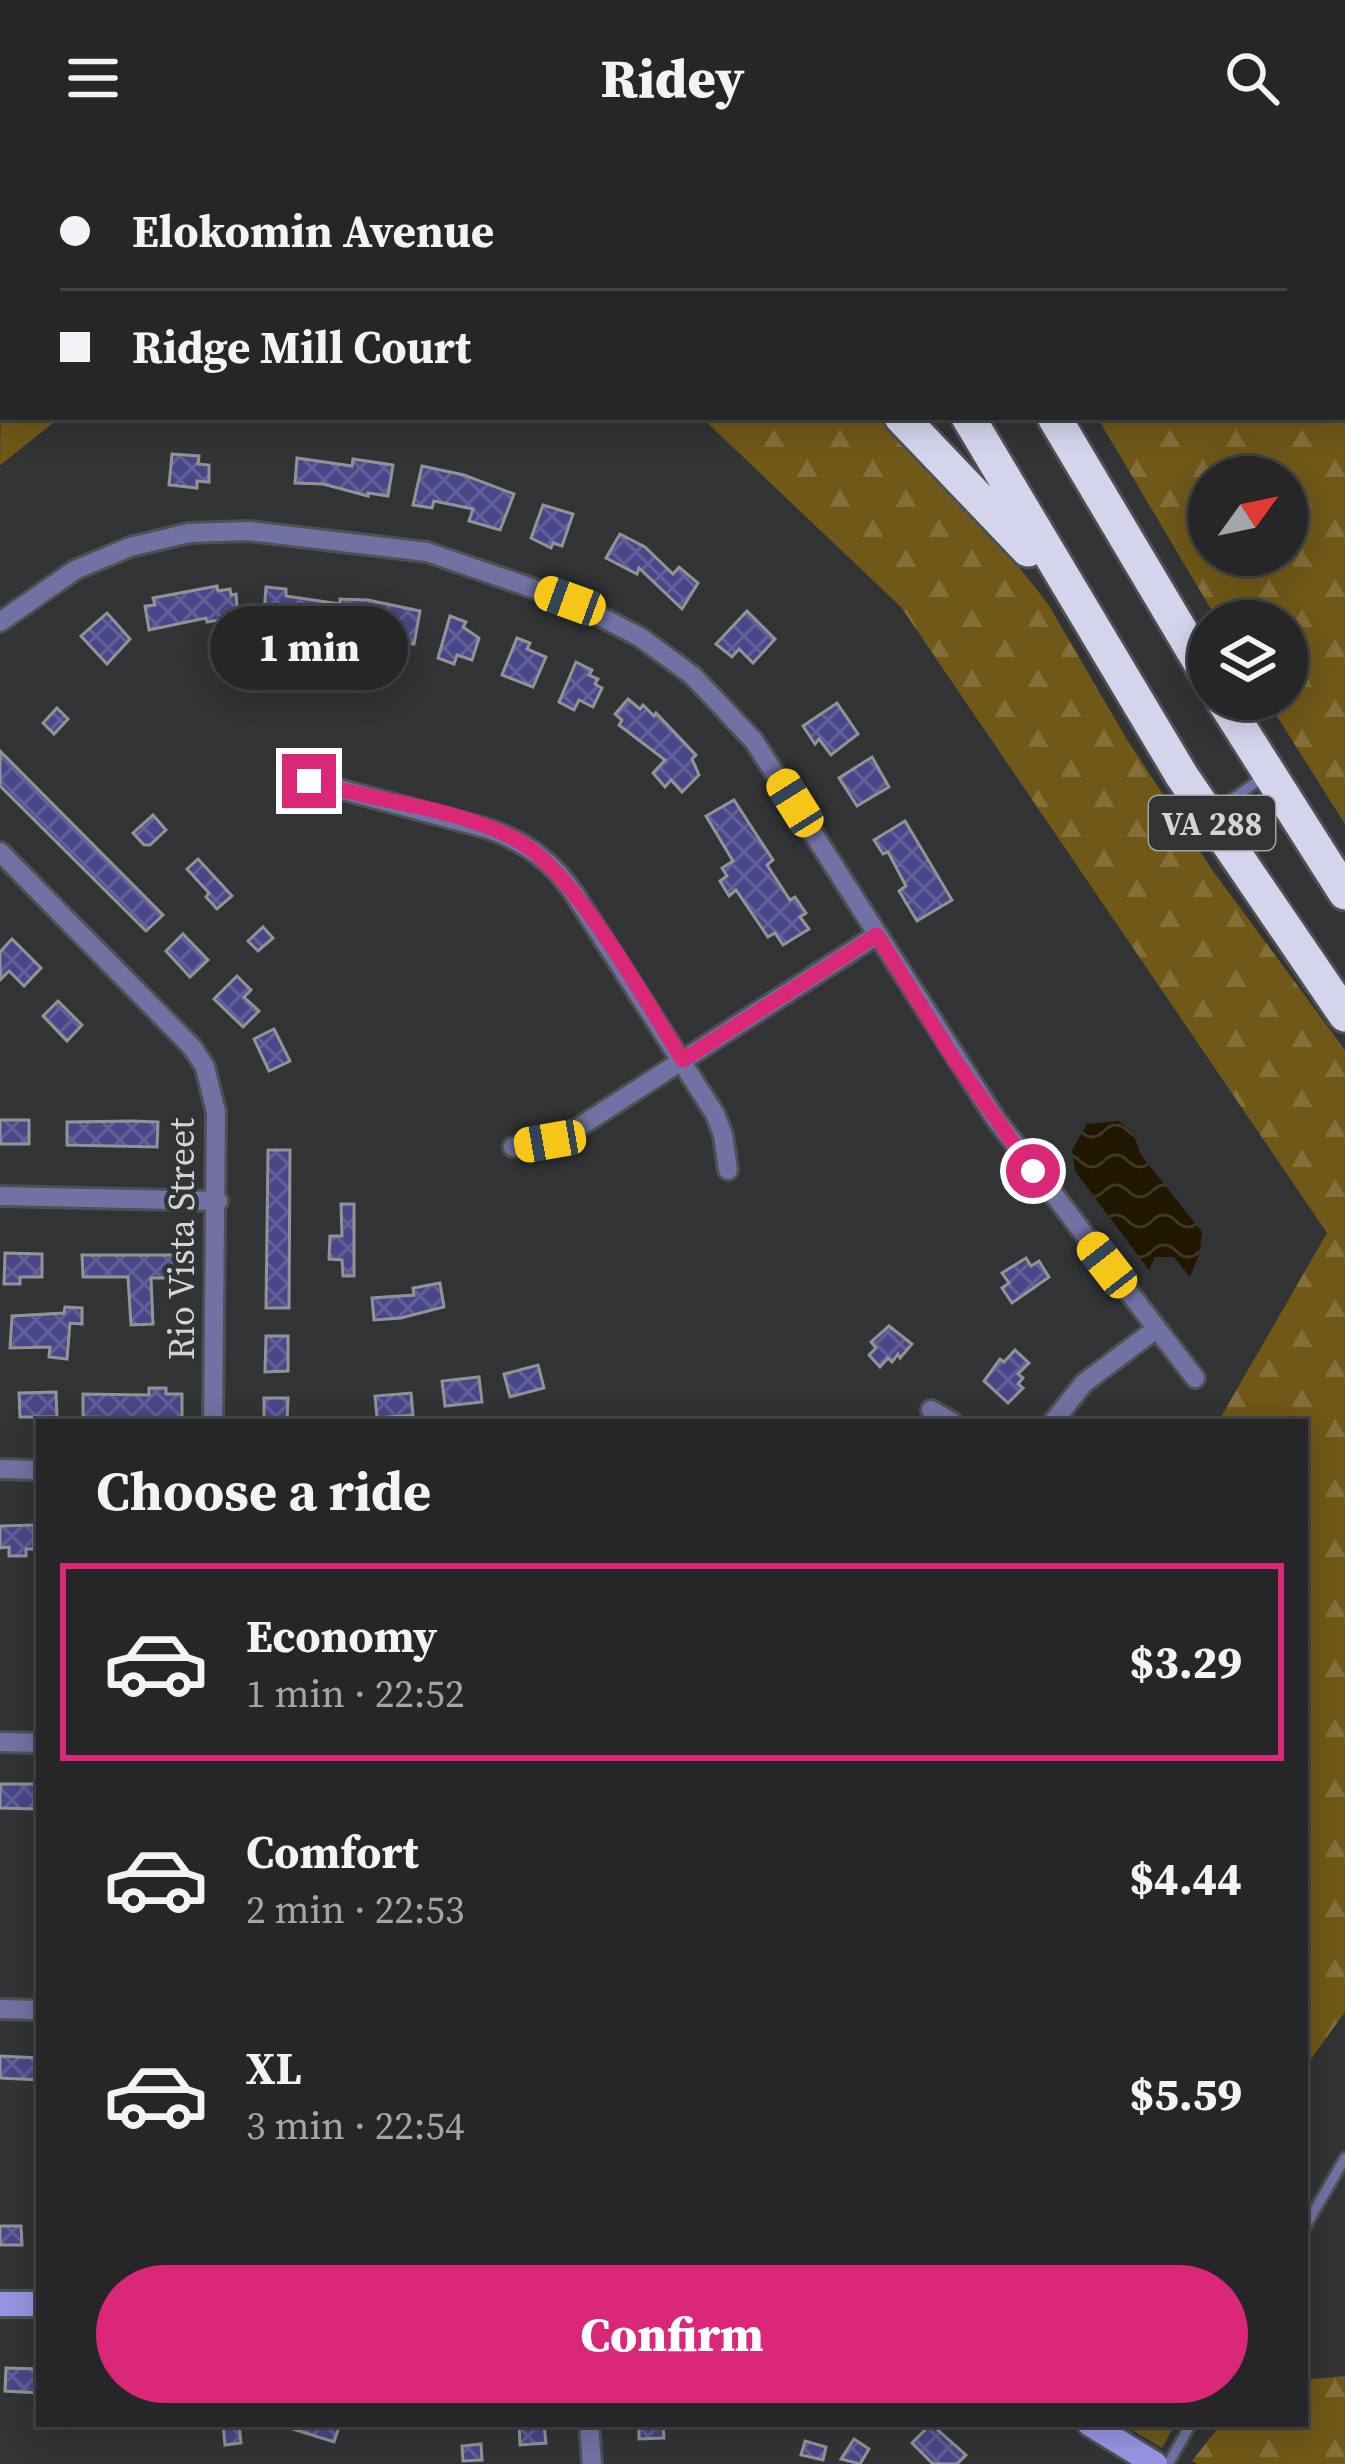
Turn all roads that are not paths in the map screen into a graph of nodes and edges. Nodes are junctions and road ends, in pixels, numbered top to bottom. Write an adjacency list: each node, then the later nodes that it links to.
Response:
1 (904, 420): 5 (highway)
2 (970, 420): 5 (highway, VA 288)
3 (1056, 420): 6 (highway)
4 (0, 622): 13 (street)
5 (1090, 624): 10 (highway, VA 288)
6 (1188, 642)
7 (1234, 720): 8 (highway, VA 288)
8 (1267, 775): 10 (lane); 12 (highway, VA 288)
9 (309, 781): 15 (street)
10 (1208, 817): 14 (highway, VA 288)
11 (0, 851): 19 (street, Rio Vista Street)
12 (1345, 893)
13 (877, 935): 15 (street); 20 (street)
14 (1345, 1015)
15 (683, 1060): 16 (street); 17 (street)
16 (513, 1148)
17 (728, 1170)
18 (0, 1196): 19 (street)
19 (218, 1201): 23 (street, Rio Vista Street)
20 (1156, 1328): 21 (street); 25 (street)
21 (1195, 1378)
22 (931, 1410): 24 (street)
23 (213, 1419)
24 (947, 1419)
25 (1054, 1419)
26 (0, 1469): 27 (street)
27 (36, 1470)
28 (0, 1742): 29 (street)
29 (36, 1743)
30 (0, 2009): 31 (street)
31 (36, 2009)
32 (1345, 2158): 33 (lane)
33 (1308, 2222)
34 (0, 2304): 35 (street)
35 (36, 2305)
36 (589, 2427): 40 (street)
37 (1093, 2427): 39 (street)
38 (1189, 2427): 42 (lane)
39 (1121, 2456): 41 (street)
40 (592, 2464)
41 (1156, 2464)
42 (1168, 2464)

